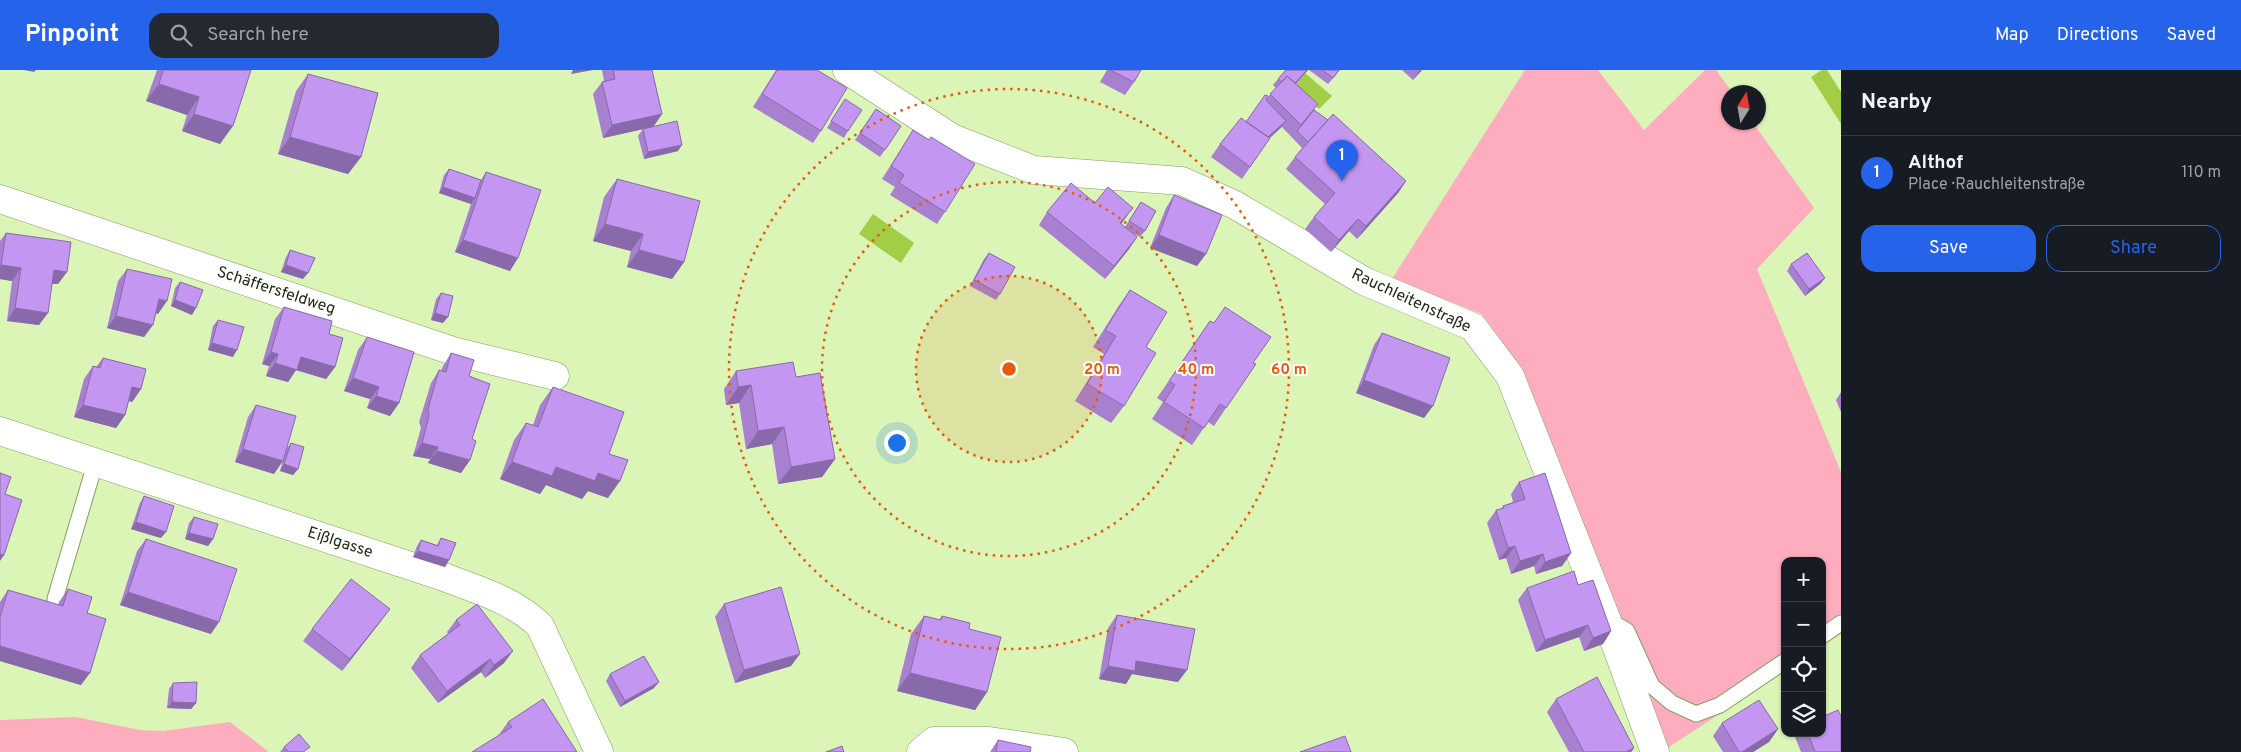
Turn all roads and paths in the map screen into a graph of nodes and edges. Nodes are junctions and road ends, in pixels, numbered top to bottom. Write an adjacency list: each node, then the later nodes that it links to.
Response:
1 (847, 70): 7 (street, Rauchleitenstraße)
2 (0, 199): 3 (street, Schäffersfeldweg)
3 (555, 376)
4 (0, 431): 5 (street, Eißlgasse)
5 (95, 464): 6 (lane); 11 (street, Eißlgasse)
6 (54, 599)
7 (1606, 618): 10 (lane); 14 (street, Rauchleitenstraße)
8 (1841, 623): 9 (lane)
9 (1826, 633)
10 (1781, 664)
11 (599, 752)
12 (921, 752): 13 (street)
13 (1064, 752)
14 (1655, 752)

